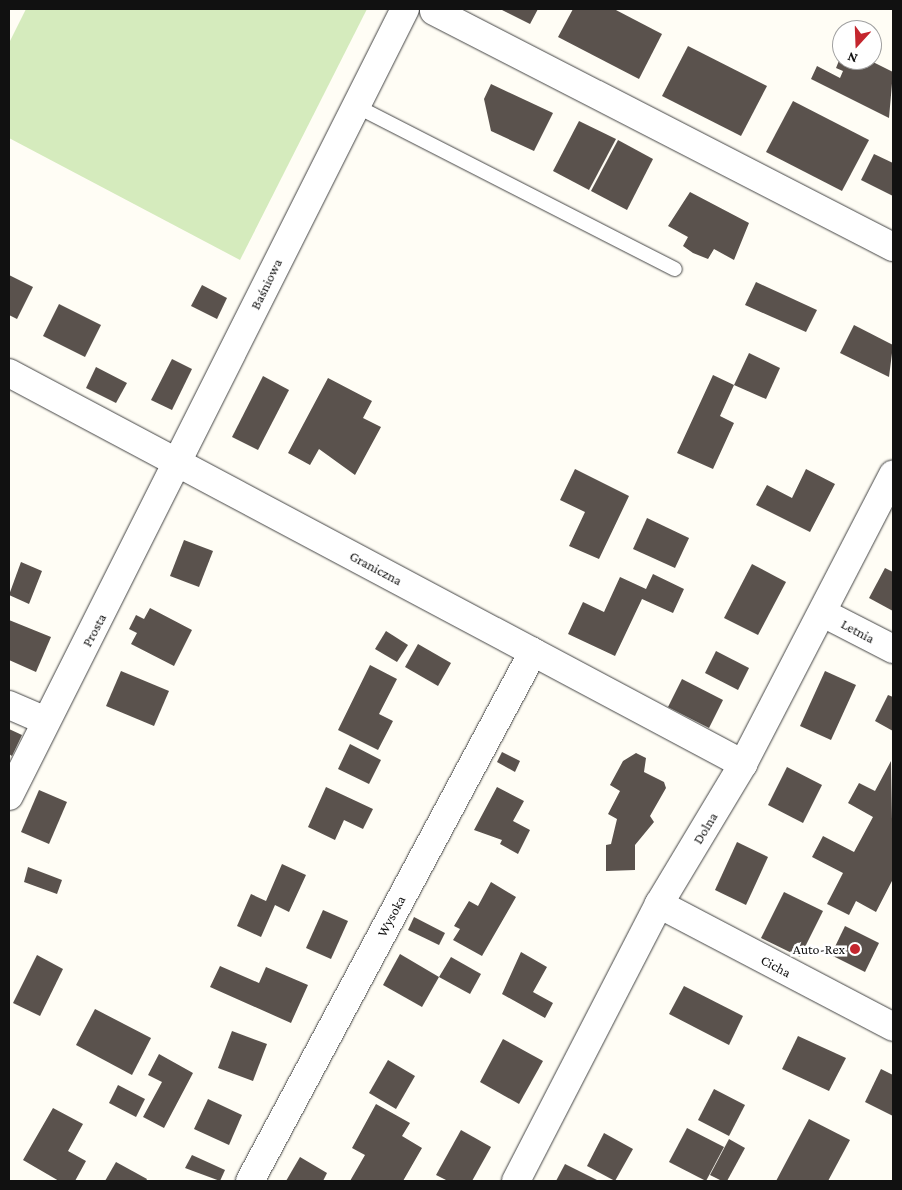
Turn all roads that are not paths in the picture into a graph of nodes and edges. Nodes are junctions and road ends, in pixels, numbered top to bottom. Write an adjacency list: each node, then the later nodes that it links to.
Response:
1 (405, 9): 3 (street, Baśniowa)
2 (434, 11): 4 (street)
3 (356, 106): 5 (lane); 7 (street, Baśniowa)
4 (893, 247)
5 (675, 269)
6 (9, 373): 7 (street, Graniczna)
7 (177, 463): 11 (street, Graniczna); 13 (street, Prosta)
8 (893, 474): 9 (street, Dolna)
9 (823, 613): 10 (street, Letnia); 14 (street, Dolna)
10 (893, 649)
11 (533, 652): 14 (street, Graniczna); 18 (street, Wysoka)
12 (9, 705): 13 (street)
13 (46, 721): 15 (street, Prosta)
14 (743, 764): 16 (street, Dolna)
15 (9, 796)
16 (659, 904): 17 (street, Cicha); 19 (street, Dolna)
17 (893, 1027)
18 (250, 1181)
19 (516, 1181)

